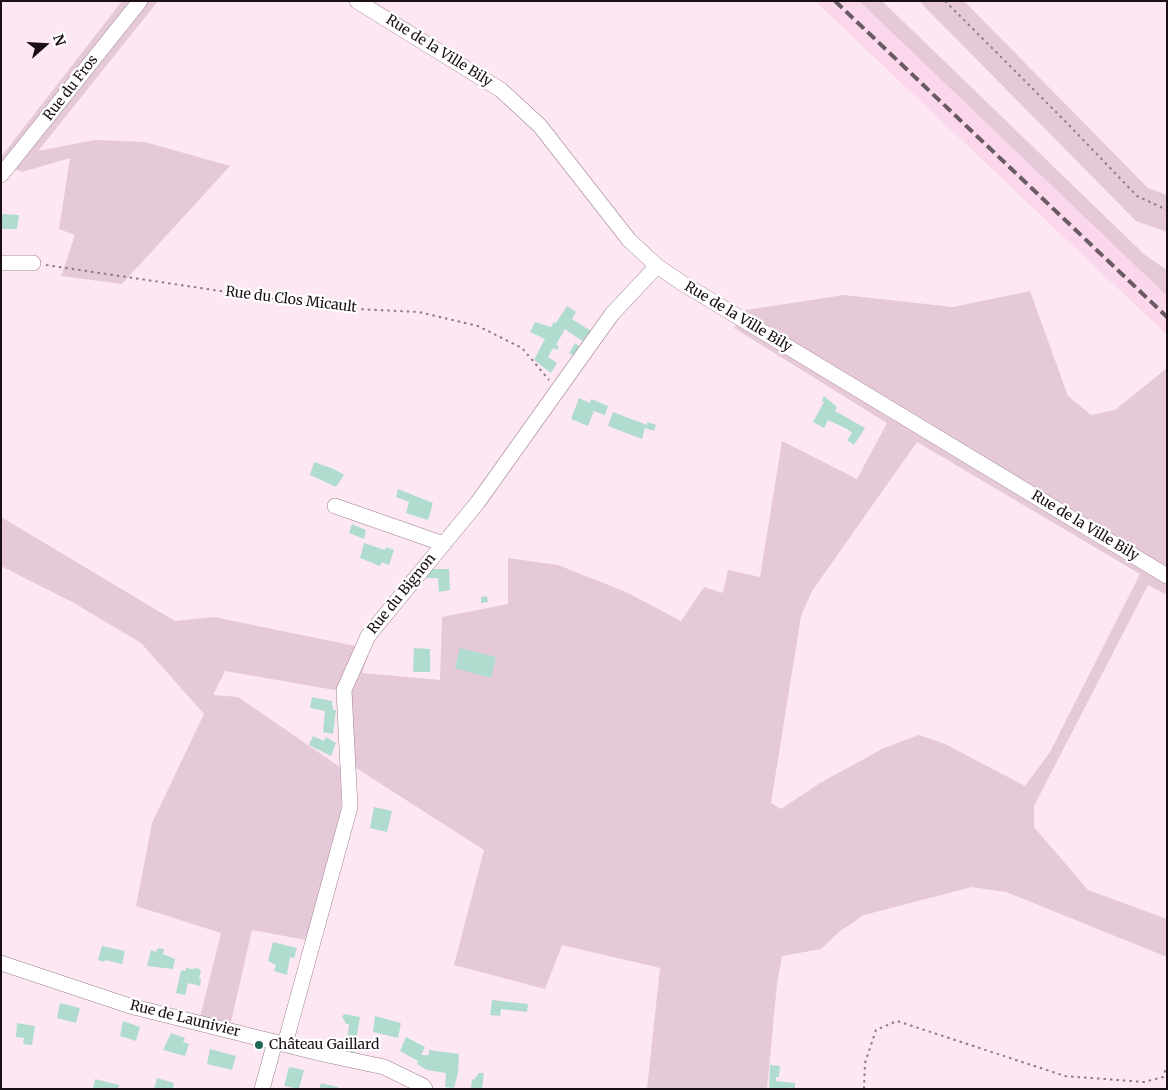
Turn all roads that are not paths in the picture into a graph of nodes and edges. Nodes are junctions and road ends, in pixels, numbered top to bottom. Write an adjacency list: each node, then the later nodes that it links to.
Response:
1 (140, 1): 3 (street, Rue du Fros)
2 (357, 1): 6 (street, Rue de la Ville Bily)
3 (1, 175)
4 (1, 263): 5 (street)
5 (33, 263)
6 (657, 266): 8 (street, Rue du Bignon); 9 (street, Rue de la Ville Bily)
7 (335, 506): 8 (street)
8 (444, 544): 11 (street, Rue du Bignon)
9 (1167, 576)
10 (1, 963): 11 (street, Rue de Launivier)
11 (280, 1043): 12 (street, Rue du Bignon); 13 (street, Rue de Launivier)
12 (262, 1089)
13 (425, 1089)

